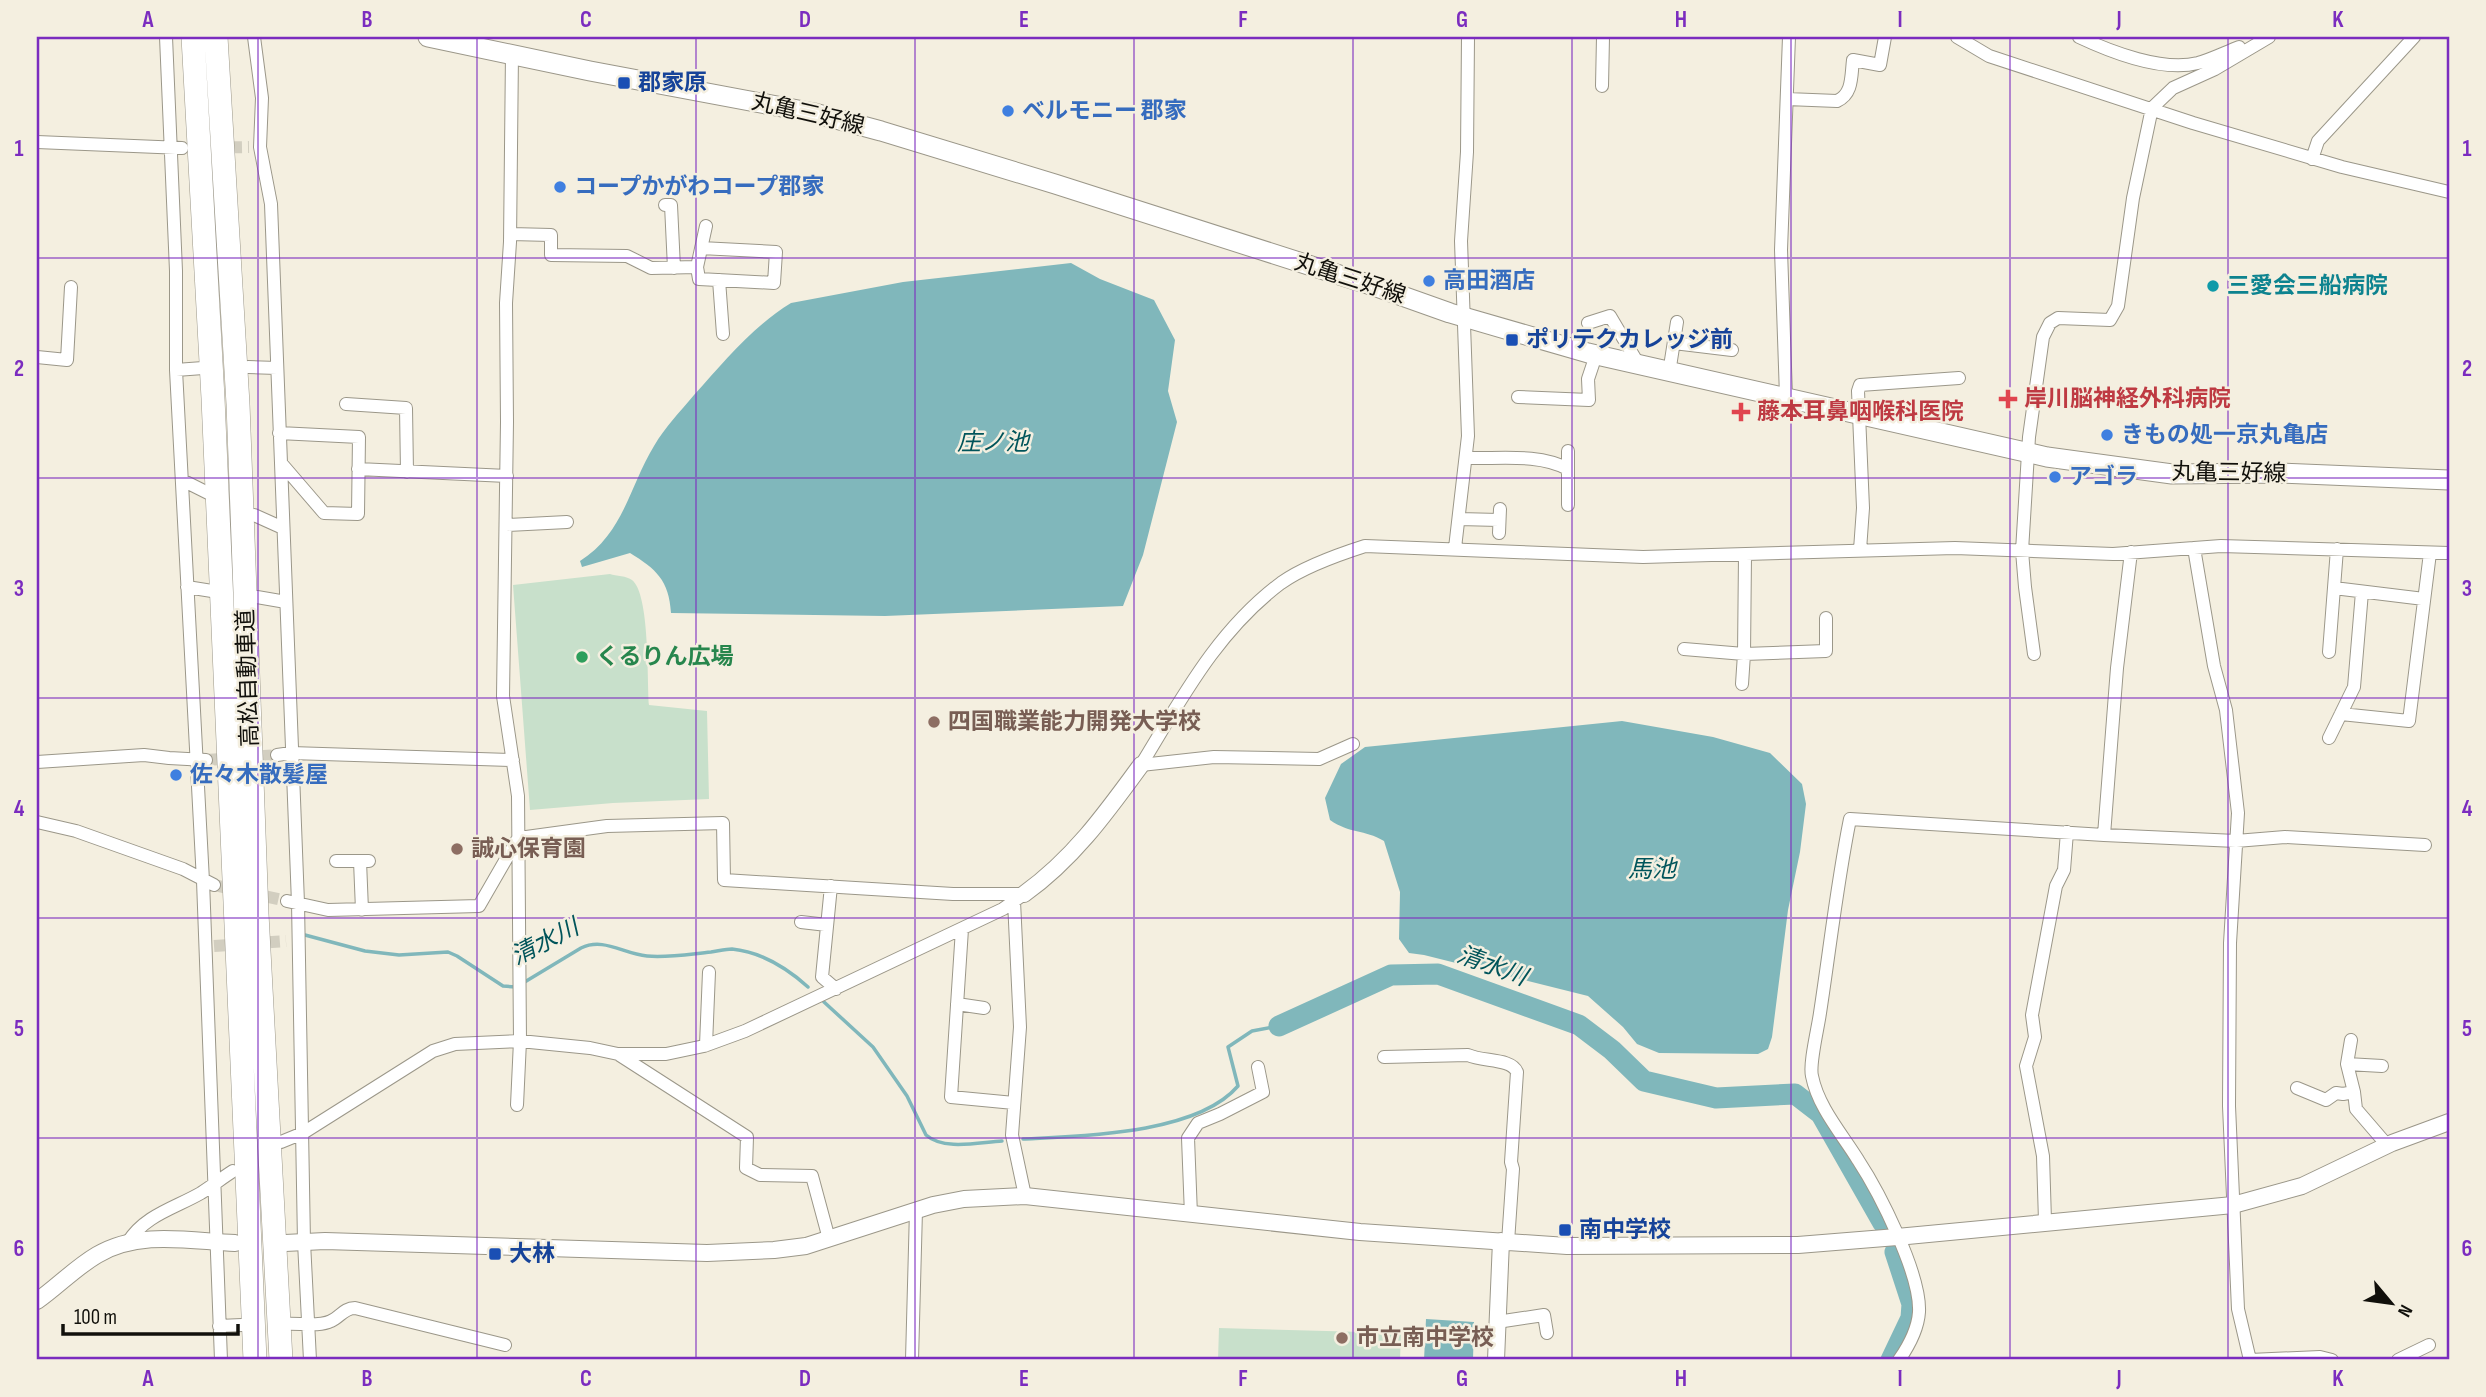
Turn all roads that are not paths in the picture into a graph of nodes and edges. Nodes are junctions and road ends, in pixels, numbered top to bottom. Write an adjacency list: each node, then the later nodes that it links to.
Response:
1 (166, 37): 20 (street)
2 (193, 37): 160 (highway, 高松自動車道)
3 (216, 37): 161 (highway, 高松自動車道)
4 (254, 37): 42 (street)
5 (428, 37): 15 (main road, 丸亀三好線)
6 (1468, 37): 31 (street)
7 (1603, 37): 16 (street)
8 (1789, 37): 17 (street)
9 (1885, 37): 17 (street)
10 (1957, 37): 18 (street)
11 (2080, 37): 12 (street)
12 (2262, 37)
13 (2269, 37): 18 (street)
14 (2414, 37): 21 (street)
15 (512, 53): 25 (street); 31 (main road, 丸亀三好線)
16 (1602, 86)
17 (1787, 99): 47 (street)
18 (2152, 108): 21 (street); 52 (street)
19 (37, 142): 20 (street)
20 (176, 149): 43 (street)
21 (2312, 159): 22 (street)
22 (2449, 192)
23 (665, 205): 28 (street)
24 (706, 226): 26 (street)
25 (511, 234): 28 (street); 58 (street)
26 (701, 248): 27 (street); 29 (street)
27 (697, 267): 28 (street); 29 (street)
28 (674, 268)
29 (719, 280): 34 (street)
30 (71, 287): 38 (street)
31 (1462, 317): 37 (main road, 丸亀三好線); 53 (street)
32 (1677, 322): 35 (street)
33 (1588, 323): 39 (street)
34 (723, 334)
35 (1674, 343): 36 (street); 44 (street)
36 (1732, 350)
37 (1595, 355): 39 (main road, 丸亀三好線); 46 (street)
38 (37, 357)
39 (1639, 366): 44 (main road, 丸亀三好線)
40 (248, 367): 42 (street)
41 (203, 368): 43 (street)
42 (277, 368): 50 (street)
43 (176, 370): 59 (street)
44 (1669, 373): 47 (main road, 丸亀三好線)
45 (1959, 378): 49 (street)
46 (1518, 397)
47 (1786, 397): 49 (main road, 丸亀三好線)
48 (346, 404): 57 (street)
49 (1859, 413): 52 (main road, 丸亀三好線); 72 (street)
50 (279, 433): 54 (street); 55 (street)
51 (1568, 451): 56 (street)
52 (2029, 452): 60 (main road, 丸亀三好線); 73 (street)
53 (1467, 458): 56 (street); 64 (street)
54 (281, 463): 55 (street); 68 (street)
55 (358, 469): 57 (street)
56 (1568, 469): 62 (street)
57 (407, 471): 58 (street)
58 (507, 476): 67 (street)
59 (182, 480): 61 (street); 78 (street)
60 (2449, 480)
61 (208, 493)
62 (1568, 505)
63 (254, 515): 68 (street)
64 (1459, 519): 65 (street); 69 (street)
65 (1499, 521)
66 (567, 522): 67 (street)
67 (506, 525): 97 (street)
68 (283, 528): 84 (street)
69 (1455, 548): 77 (street); 99 (street)
70 (2194, 548): 71 (street); 74 (street); 104 (street)
71 (2337, 549): 75 (street); 79 (street)
72 (1860, 550): 73 (street); 77 (street)
73 (2022, 551): 74 (street); 89 (street)
74 (2131, 552): 102 (street)
75 (2430, 553): 76 (street); 83 (street)
76 (2449, 553)
77 (1745, 555): 88 (street)
78 (187, 587): 80 (street); 96 (street)
79 (2334, 588): 81 (street); 87 (street)
80 (212, 591)
81 (2362, 592): 83 (street); 91 (street)
82 (257, 597): 84 (street)
83 (2424, 598): 91 (street)
84 (286, 602): 94 (street)
85 (1826, 618): 88 (street)
86 (1684, 649): 88 (street)
87 (2329, 653)
88 (1744, 654): 90 (street)
89 (2034, 654)
90 (1742, 684)
91 (2341, 714): 92 (street)
92 (2329, 738)
93 (1353, 744): 99 (street)
94 (291, 753): 95 (street); 97 (street); 110 (street)
95 (277, 755)
96 (201, 760): 98 (street); 107 (street)
97 (513, 760): 103 (street)
98 (37, 762)
99 (1141, 765): 109 (street)
100 (37, 822): 107 (street)
101 (2067, 832): 102 (street); 141 (street); 142 (street)
102 (2104, 835): 104 (street)
103 (519, 838): 108 (street); 111 (street); 120 (street)
104 (2236, 841): 105 (street); 138 (street)
105 (2426, 845)
106 (336, 862): 111 (street)
107 (209, 883): 136 (street)
108 (831, 886): 109 (street); 113 (street)
109 (1019, 897): 114 (street); 129 (street)
110 (293, 902): 111 (street); 132 (street)
111 (362, 910)
112 (801, 922): 113 (street)
113 (827, 925): 116 (street)
114 (962, 929): 116 (street); 117 (street)
115 (709, 972): 121 (street)
116 (836, 989): 121 (street)
117 (957, 1004): 118 (street); 129 (street)
118 (984, 1008)
119 (2351, 1040): 124 (street)
120 (520, 1041): 122 (street); 130 (street); 132 (street)
121 (706, 1045): 122 (street)
122 (618, 1054): 143 (street)
123 (1384, 1057): 144 (street)
124 (2347, 1064): 125 (street); 128 (street)
125 (2382, 1066)
126 (1258, 1067): 140 (street)
127 (2297, 1088): 128 (street)
128 (2354, 1092): 134 (street)
129 (1014, 1103): 137 (street)
130 (517, 1105)
131 (2449, 1122): 134 (street)
132 (303, 1133): 133 (street); 147 (street)
133 (281, 1142)
134 (2387, 1145): 138 (street)
135 (233, 1171): 136 (street)
136 (214, 1182): 145 (street); 146 (street)
137 (1025, 1196): 139 (street); 140 (street)
138 (2232, 1205): 141 (street); 166 (street)
139 (916, 1210): 143 (street); 163 (street)
140 (1191, 1215): 144 (street)
141 (2045, 1221): 142 (street)
142 (1897, 1237): 144 (street); 165 (street)
143 (829, 1239): 147 (street)
144 (1505, 1241): 151 (street)
145 (128, 1242): 146 (street); 150 (street)
146 (216, 1242): 148 (street); 155 (street)
147 (304, 1242): 149 (street); 152 (street)
148 (235, 1243)
149 (285, 1243)
150 (37, 1301)
151 (1497, 1322): 156 (street); 164 (street)
152 (308, 1323): 153 (street); 157 (street); 162 (street)
153 (285, 1324)
154 (242, 1325): 155 (street)
155 (219, 1326): 159 (street)
156 (1547, 1333)
157 (505, 1345)
158 (2429, 1345): 167 (street)
159 (221, 1360)
160 (256, 1360)
161 (281, 1360)
162 (310, 1360)
163 (912, 1360)
164 (1496, 1360)
165 (1899, 1360)
166 (2332, 1360)
167 (2398, 1360)

